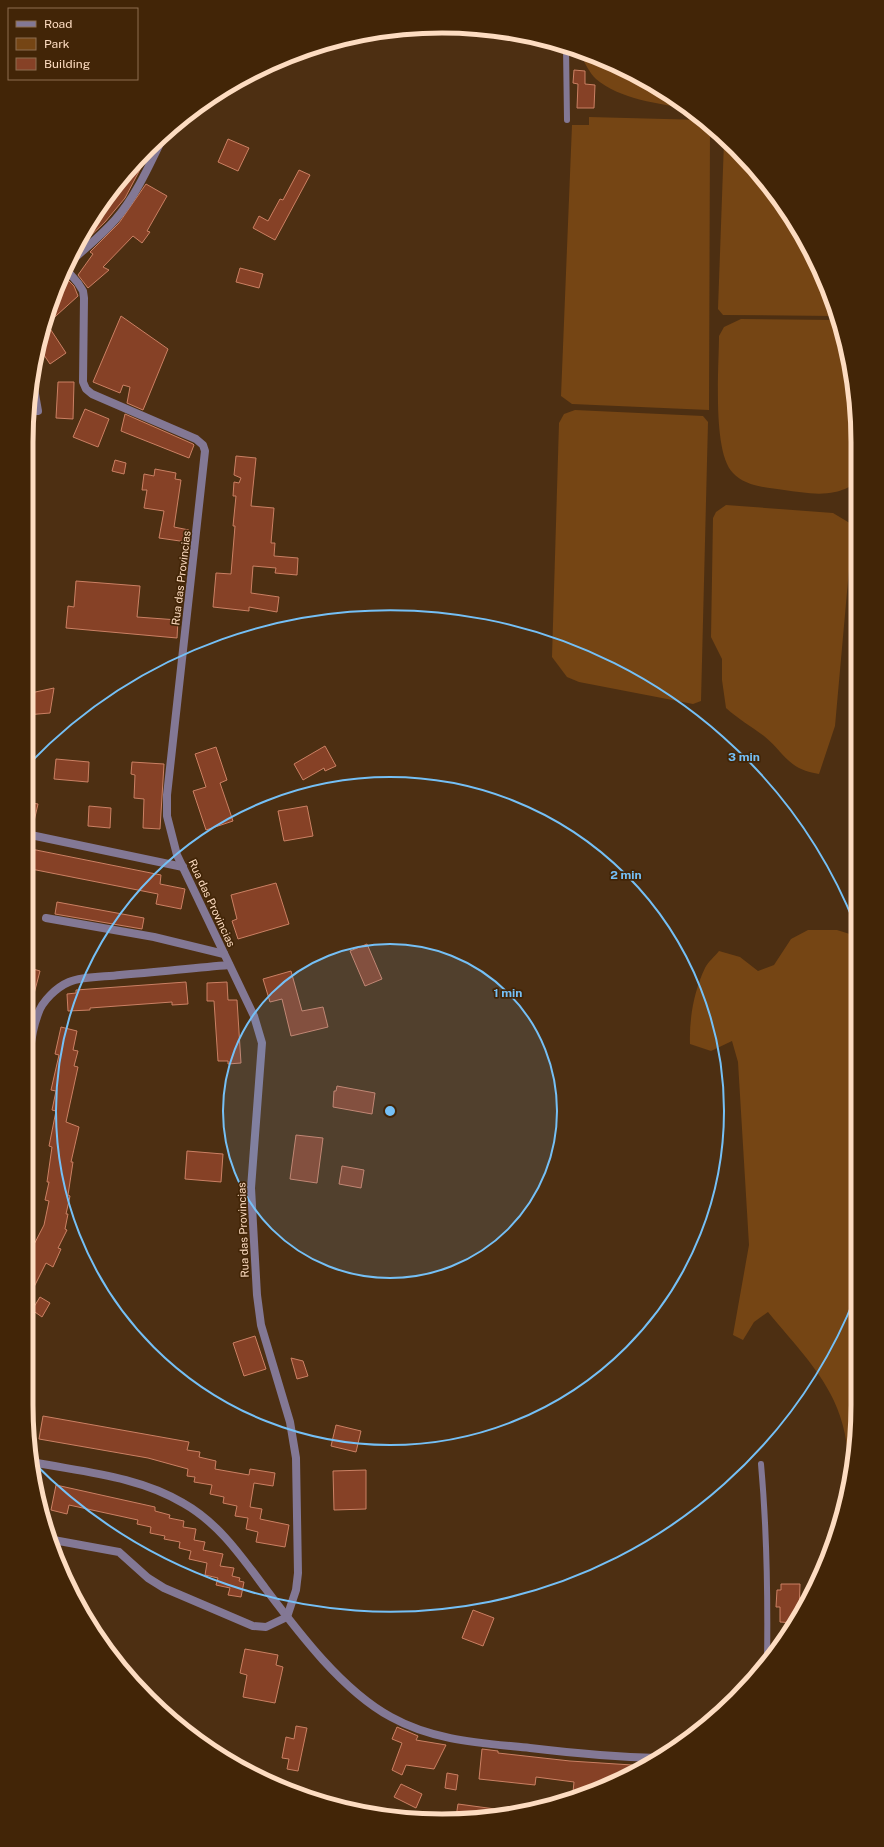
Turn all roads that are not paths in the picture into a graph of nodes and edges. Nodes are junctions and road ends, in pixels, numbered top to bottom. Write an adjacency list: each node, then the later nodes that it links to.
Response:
1 (566, 53): 2 (lane)
2 (567, 120)
3 (157, 149): 4 (street)
4 (78, 255)
5 (70, 273): 9 (street, Rua das Provincias)
6 (35, 396): 7 (street)
7 (38, 411)
8 (33, 835): 9 (street)
9 (183, 867): 11 (street, Rua das Provincias)
10 (46, 918): 11 (street)
11 (224, 954): 12 (street, Rua das Provincias)
12 (230, 965): 13 (street); 17 (street, Rua das Provincias)
13 (33, 1036)
14 (37, 1463): 17 (street)
15 (761, 1464): 18 (lane)
16 (57, 1541): 17 (street)
17 (287, 1617): 19 (street)
18 (767, 1652)
19 (648, 1758)

